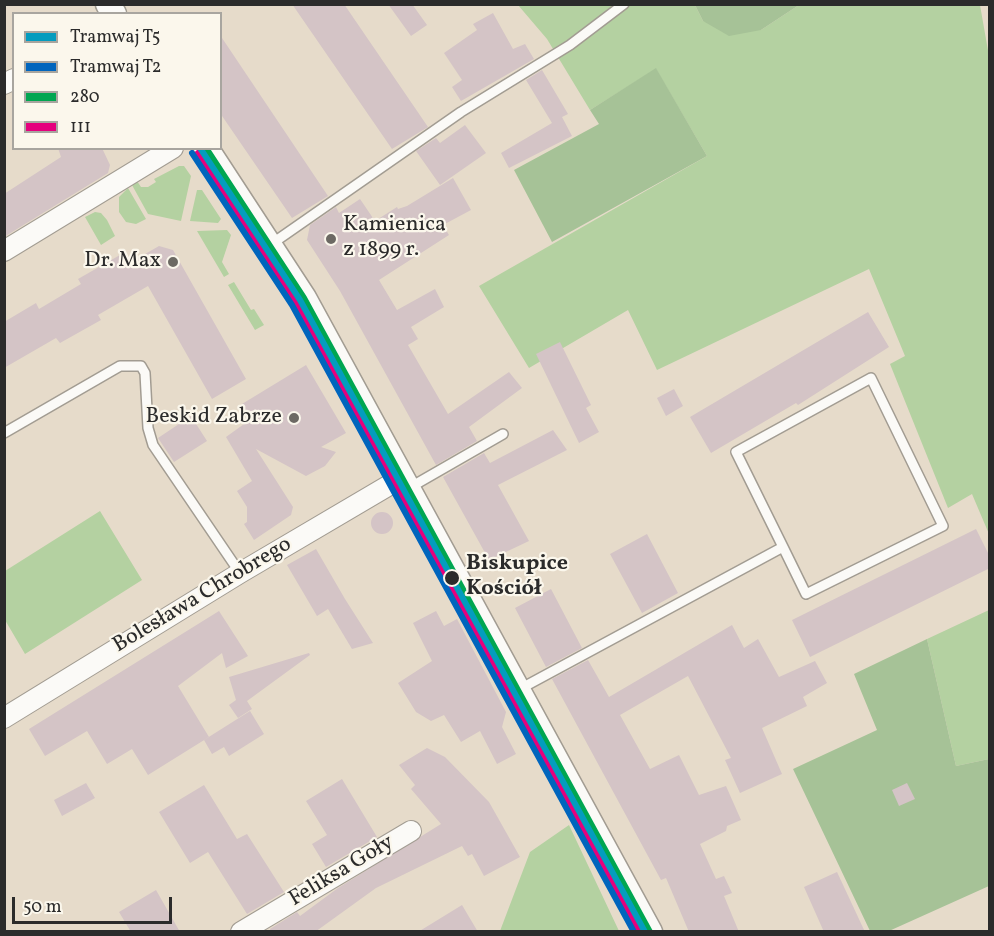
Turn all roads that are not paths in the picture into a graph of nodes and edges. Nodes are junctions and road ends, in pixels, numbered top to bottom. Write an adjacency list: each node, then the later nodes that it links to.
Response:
1 (624, 4): 4 (lane)
2 (170, 150): 5 (street)
3 (207, 150): 4 (street)
4 (270, 245): 8 (street)
5 (4, 251)
6 (4, 433): 10 (lane)
7 (503, 434): 8 (lane)
8 (406, 482): 10 (street, Bolesława Chrobrego); 11 (street)
9 (783, 547): 9 (lane); 11 (lane)
10 (240, 573): 12 (street, Bolesława Chrobrego)
11 (519, 690): 15 (street)
12 (4, 718)
13 (411, 831): 14 (street, Feliksa Goły)
14 (242, 932)
15 (650, 932)

